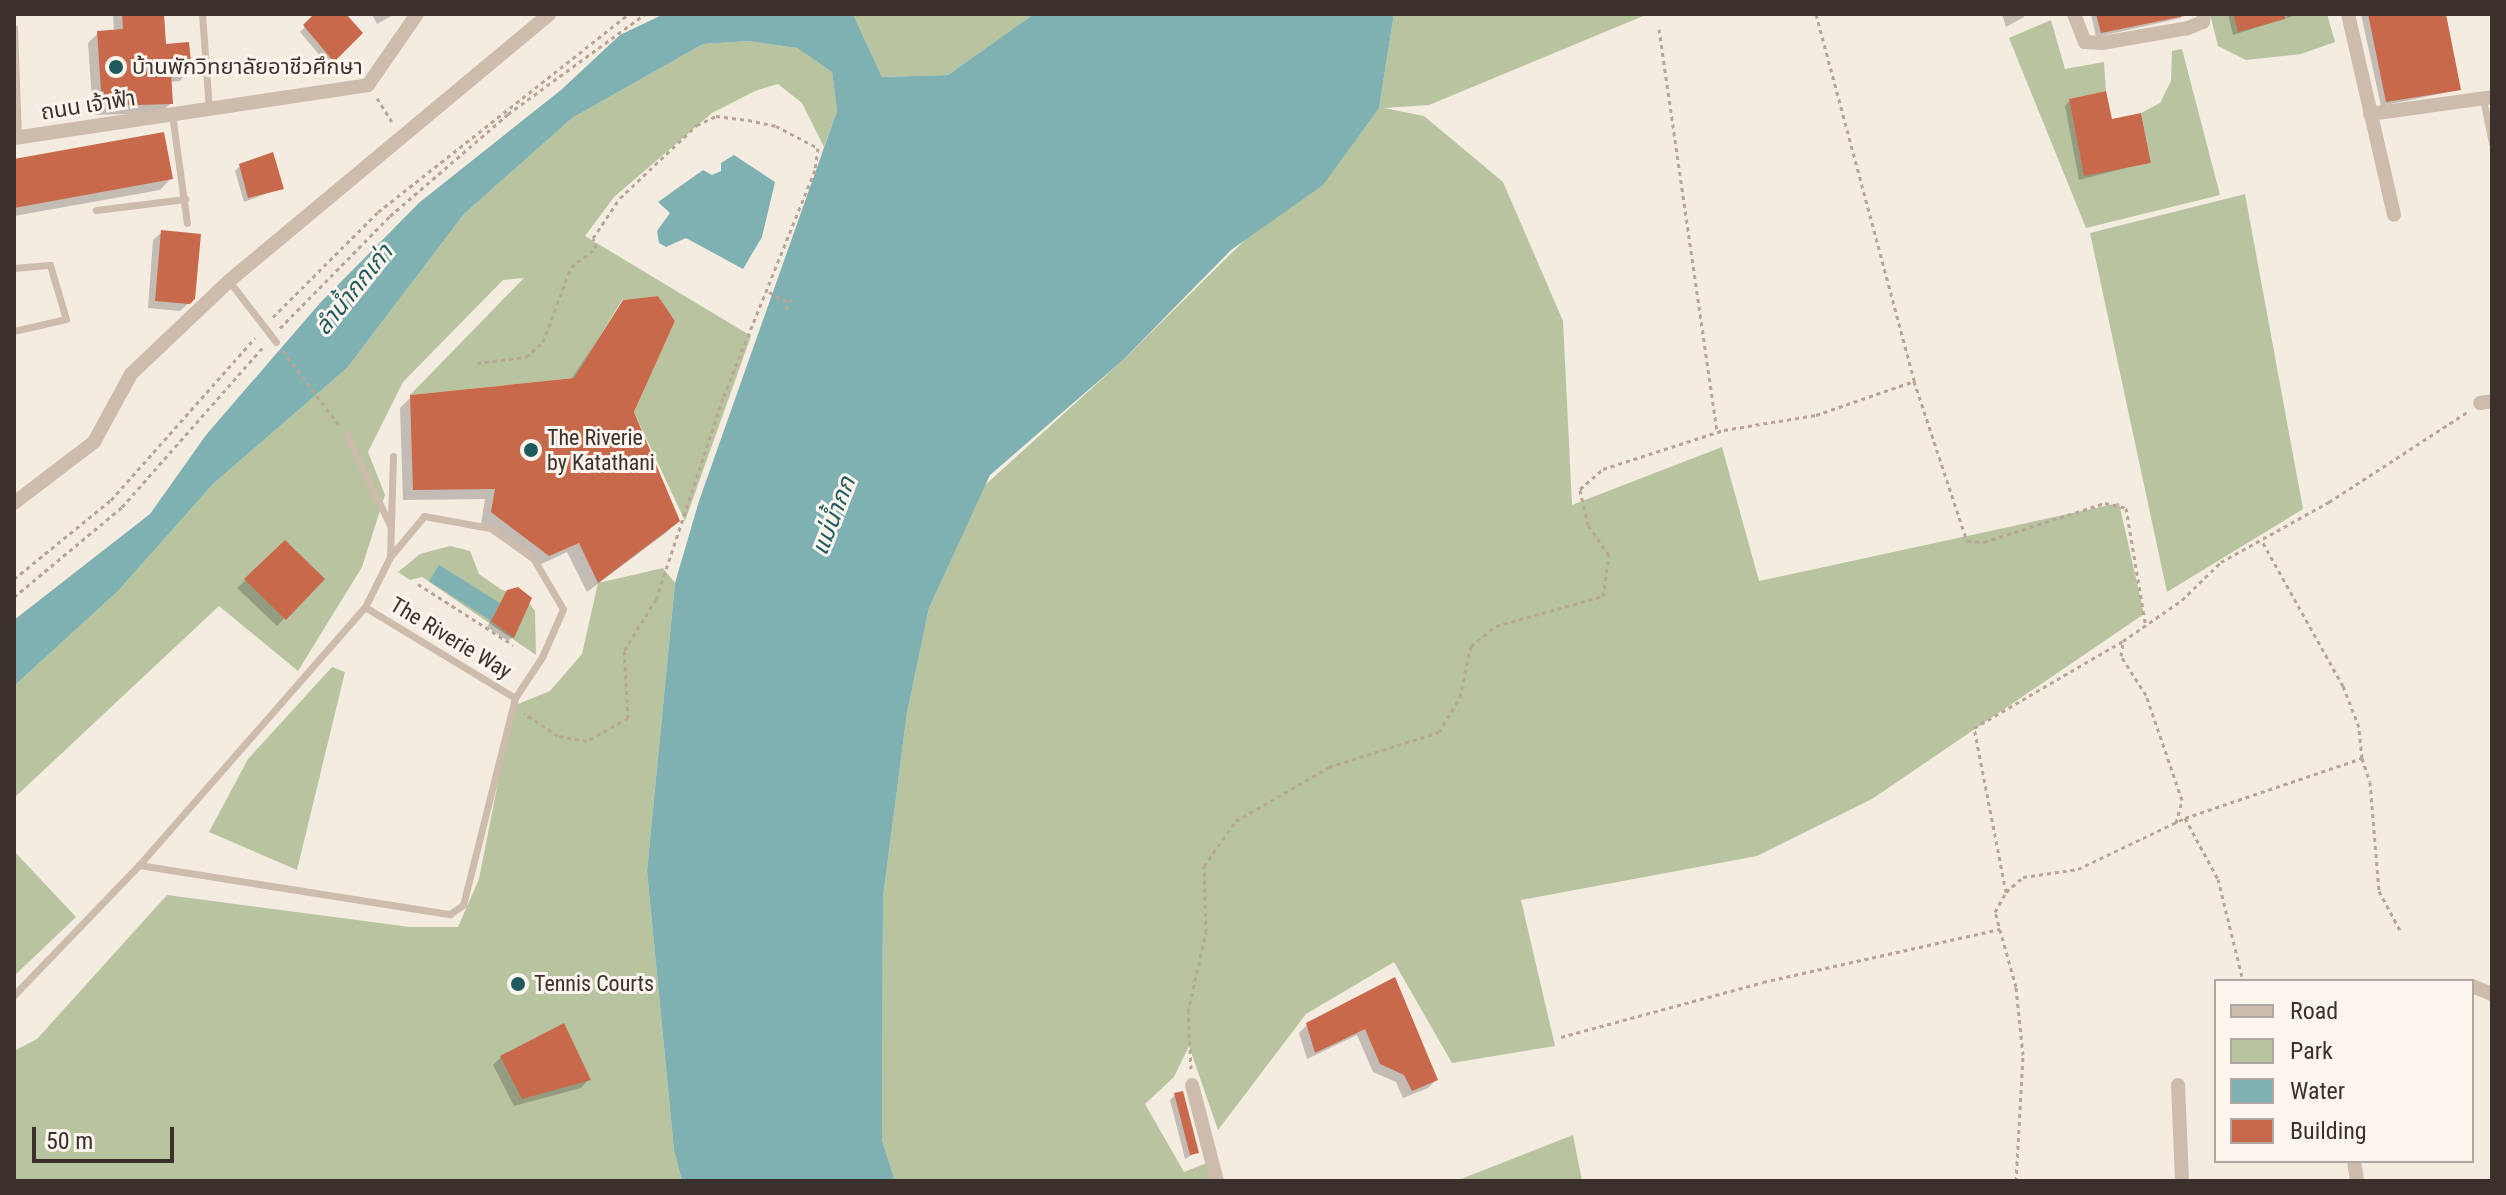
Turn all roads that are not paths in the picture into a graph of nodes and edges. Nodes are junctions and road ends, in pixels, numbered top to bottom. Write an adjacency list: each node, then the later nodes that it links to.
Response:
1 (202, 14): 9 (lane)
2 (417, 14): 9 (street, ถนน เจ้าฟ้า)
3 (549, 14): 19 (street)
4 (2074, 14): 5 (street)
5 (2204, 14)
6 (2348, 14): 11 (street)
7 (14, 28): 12 (lane)
8 (2488, 98): 11 (street); 13 (lane)
9 (209, 109): 10 (street, ถนน เจ้าฟ้า)
10 (172, 114): 12 (street, ถนน เจ้าฟ้า); 14 (lane)
11 (2370, 114): 16 (street)
12 (16, 138)
13 (2492, 143)
14 (185, 199): 15 (lane); 17 (lane)
15 (96, 210)
16 (2394, 215)
17 (187, 223)
18 (14, 268): 20 (lane)
19 (229, 281): 21 (lane); 24 (street)
20 (14, 331)
21 (274, 339)
22 (346, 434): 25 (lane)
23 (393, 456): 25 (lane)
24 (14, 503)
25 (391, 527): 26 (lane)
26 (390, 557): 27 (lane, The Riverie Way); 28 (lane, The Riverie Way)
27 (365, 607): 28 (lane, The Riverie Way); 29 (lane, The Riverie Way)
28 (514, 702): 29 (lane)
29 (139, 865): 30 (lane, The Riverie Way)
30 (14, 995)
31 (1192, 1085): 33 (street)
32 (2178, 1085): 34 (street)
33 (1217, 1181)
34 (2182, 1181)

